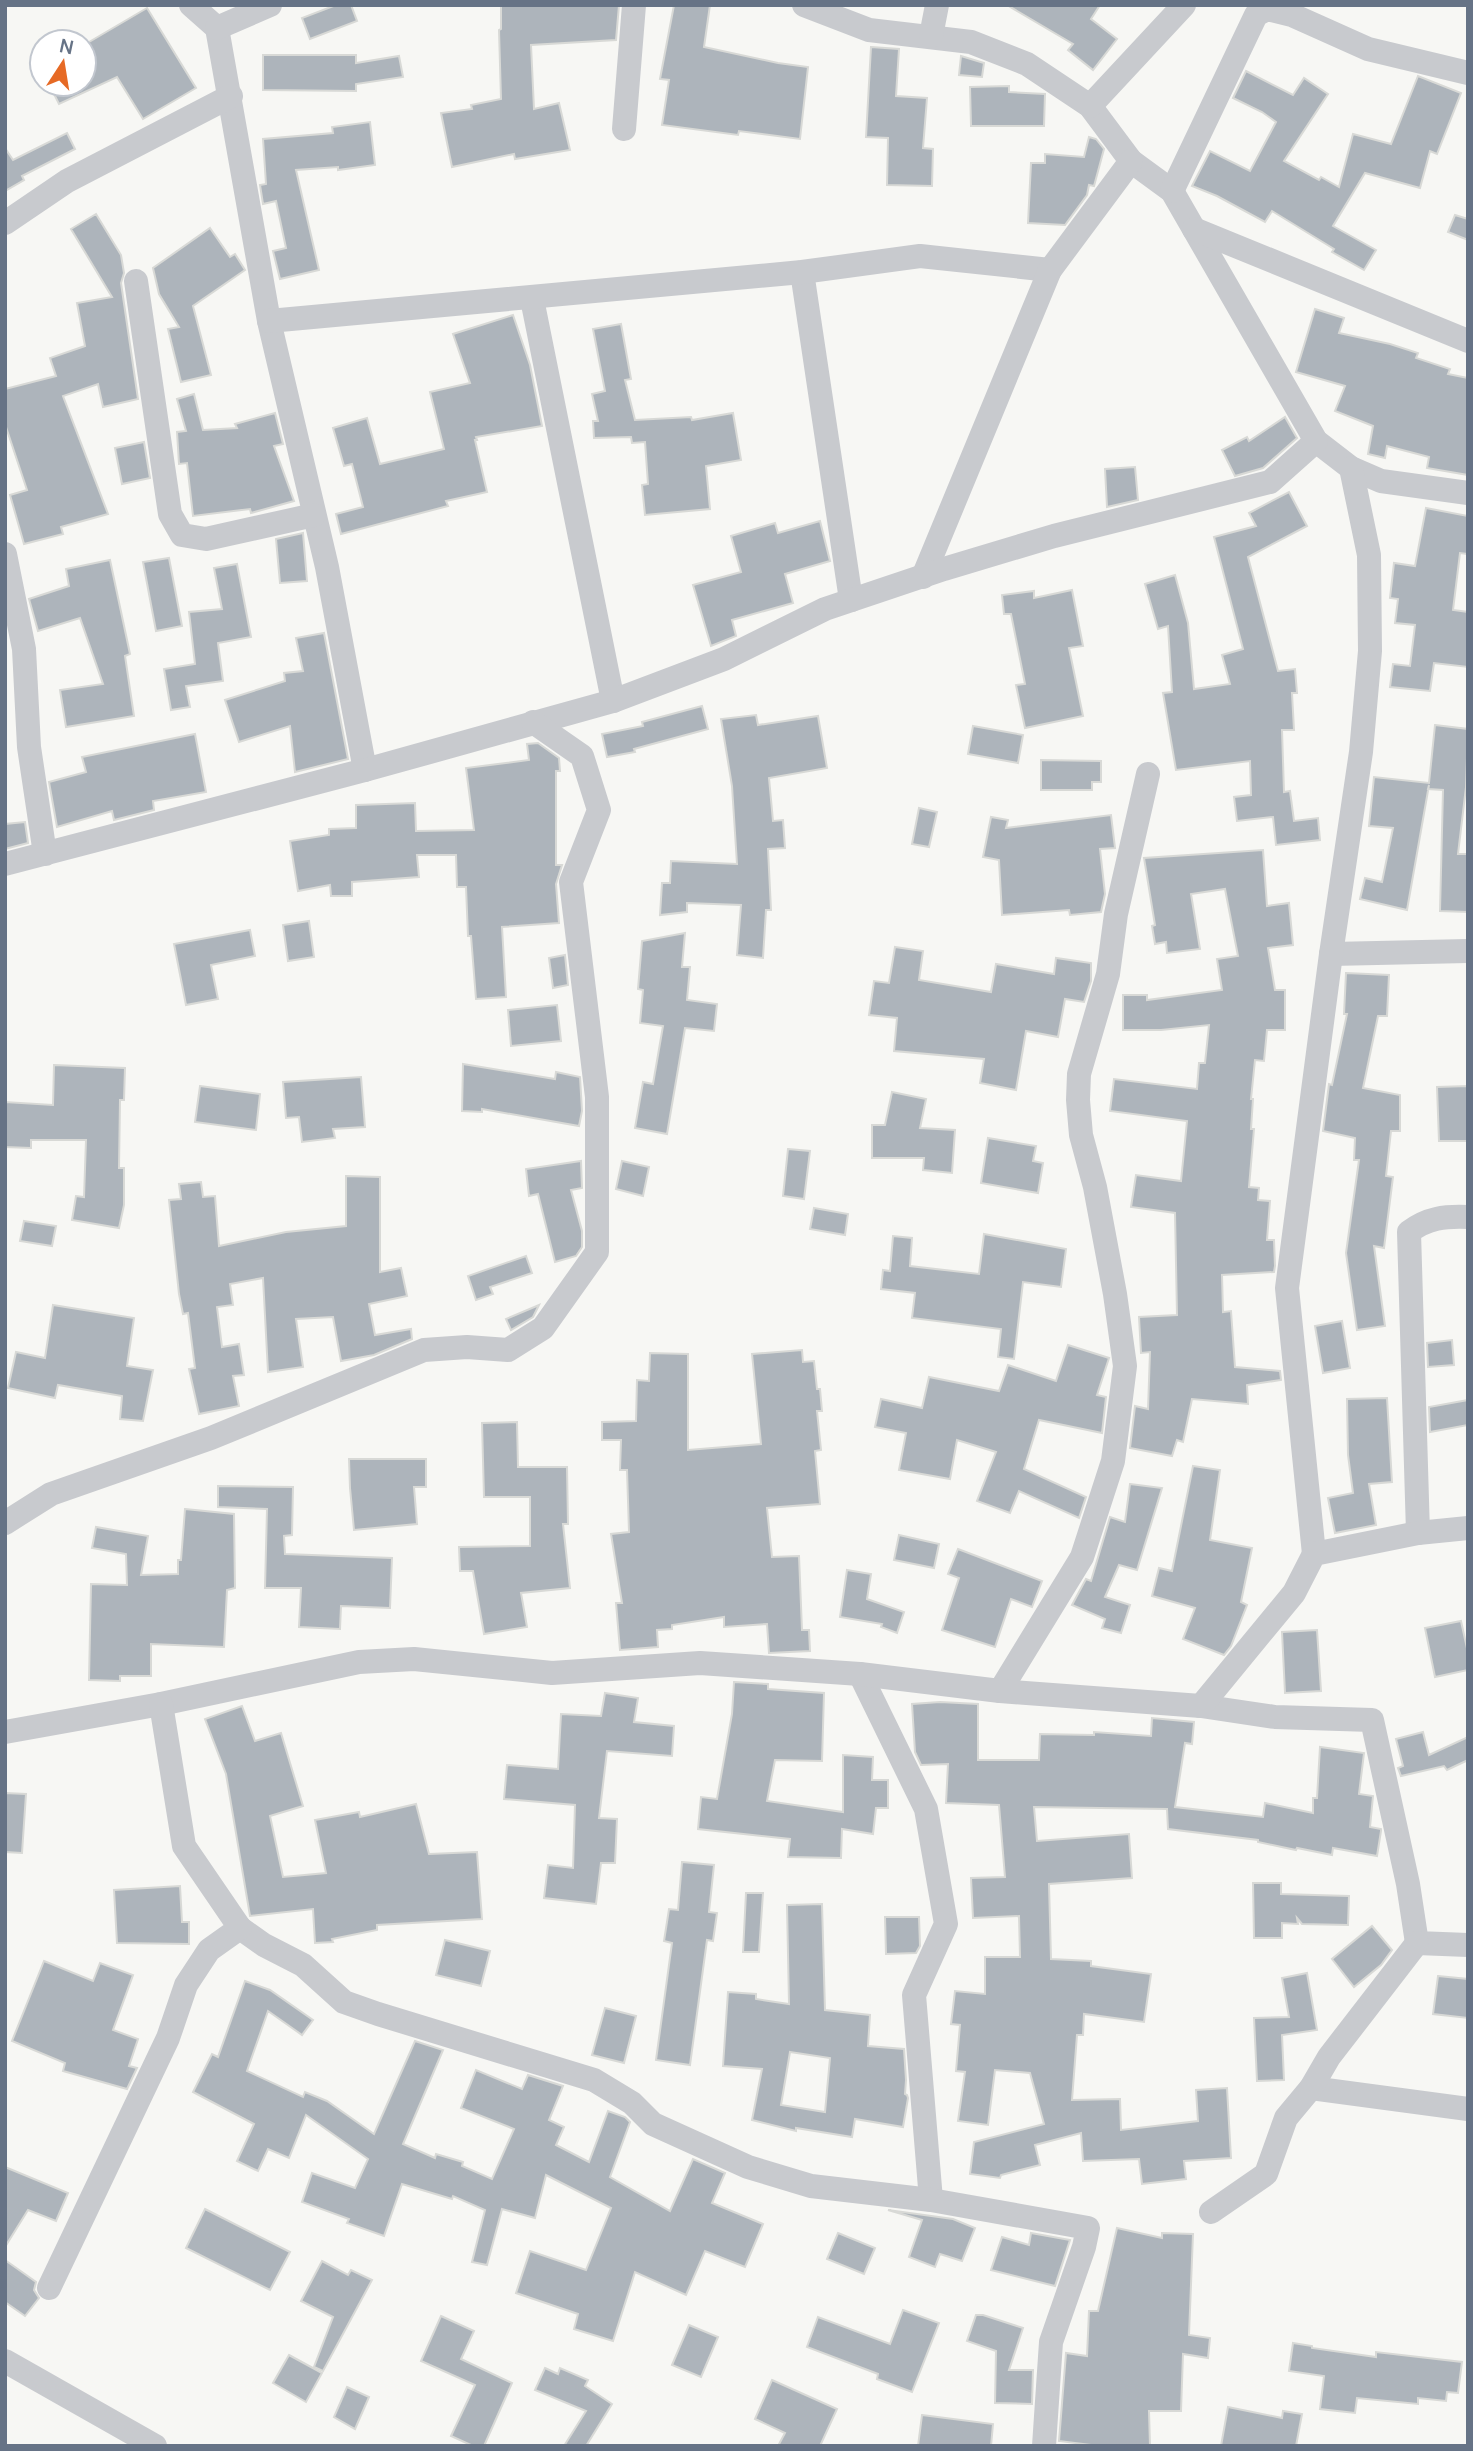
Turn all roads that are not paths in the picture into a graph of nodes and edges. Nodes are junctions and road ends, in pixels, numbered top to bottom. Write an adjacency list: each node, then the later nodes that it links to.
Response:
1 (191, 5): 8 (street)
2 (270, 5): 8 (street)
3 (635, 5): 13 (street)
4 (804, 5): 9 (street)
5 (937, 5): 9 (street)
6 (1184, 5): 12 (street)
7 (1257, 10): 10 (street); 15 (street)
8 (217, 28): 11 (street)
9 (931, 36): 12 (street)
10 (1468, 73)
11 (231, 96): 16 (street); 22 (street)
12 (1090, 106): 14 (street)
13 (624, 129)
14 (1131, 161): 15 (street); 18 (street)
15 (1172, 191): 17 (street)
16 (5, 223)
17 (1194, 229): 23 (street); 24 (street)
18 (1050, 270): 19 (street); 29 (street)
19 (802, 272): 21 (street); 30 (street)
20 (136, 281): 27 (street)
21 (532, 299): 22 (street); 31 (street)
22 (269, 321): 27 (street)
23 (1468, 341)
24 (1315, 441): 25 (street); 29 (street)
25 (1350, 468): 26 (street); 38 (street)
26 (1468, 493)
27 (314, 515): 33 (street)
28 (5, 554): 35 (street)
29 (923, 576): 30 (street)
30 (851, 600): 31 (street)
31 (613, 701): 32 (street)
32 (533, 722): 33 (street); 40 (street)
33 (365, 770): 35 (street)
34 (1148, 774): 45 (street)
35 (45, 854): 36 (street)
36 (5, 864)
37 (1468, 951): 38 (street)
38 (1331, 954): 43 (street)
39 (1468, 1217): 42 (street)
40 (5, 1523)
41 (1468, 1528): 42 (street)
42 (1418, 1533): 43 (street)
43 (1314, 1554): 47 (street)
44 (860, 1674): 45 (street); 46 (street); 54 (street)
45 (1000, 1691): 47 (street)
46 (161, 1704): 48 (street); 49 (street)
47 (1201, 1706): 50 (street)
48 (5, 1732)
49 (240, 1928): 54 (street); 56 (street)
50 (1417, 1943): 51 (street); 52 (street)
51 (1468, 1945)
52 (1311, 2088): 53 (street); 55 (street)
53 (1468, 2109)
54 (931, 2200): 59 (street)
55 (1211, 2212)
56 (49, 2288)
57 (5, 2361): 58 (street)
58 (155, 2446)
59 (1044, 2446)

